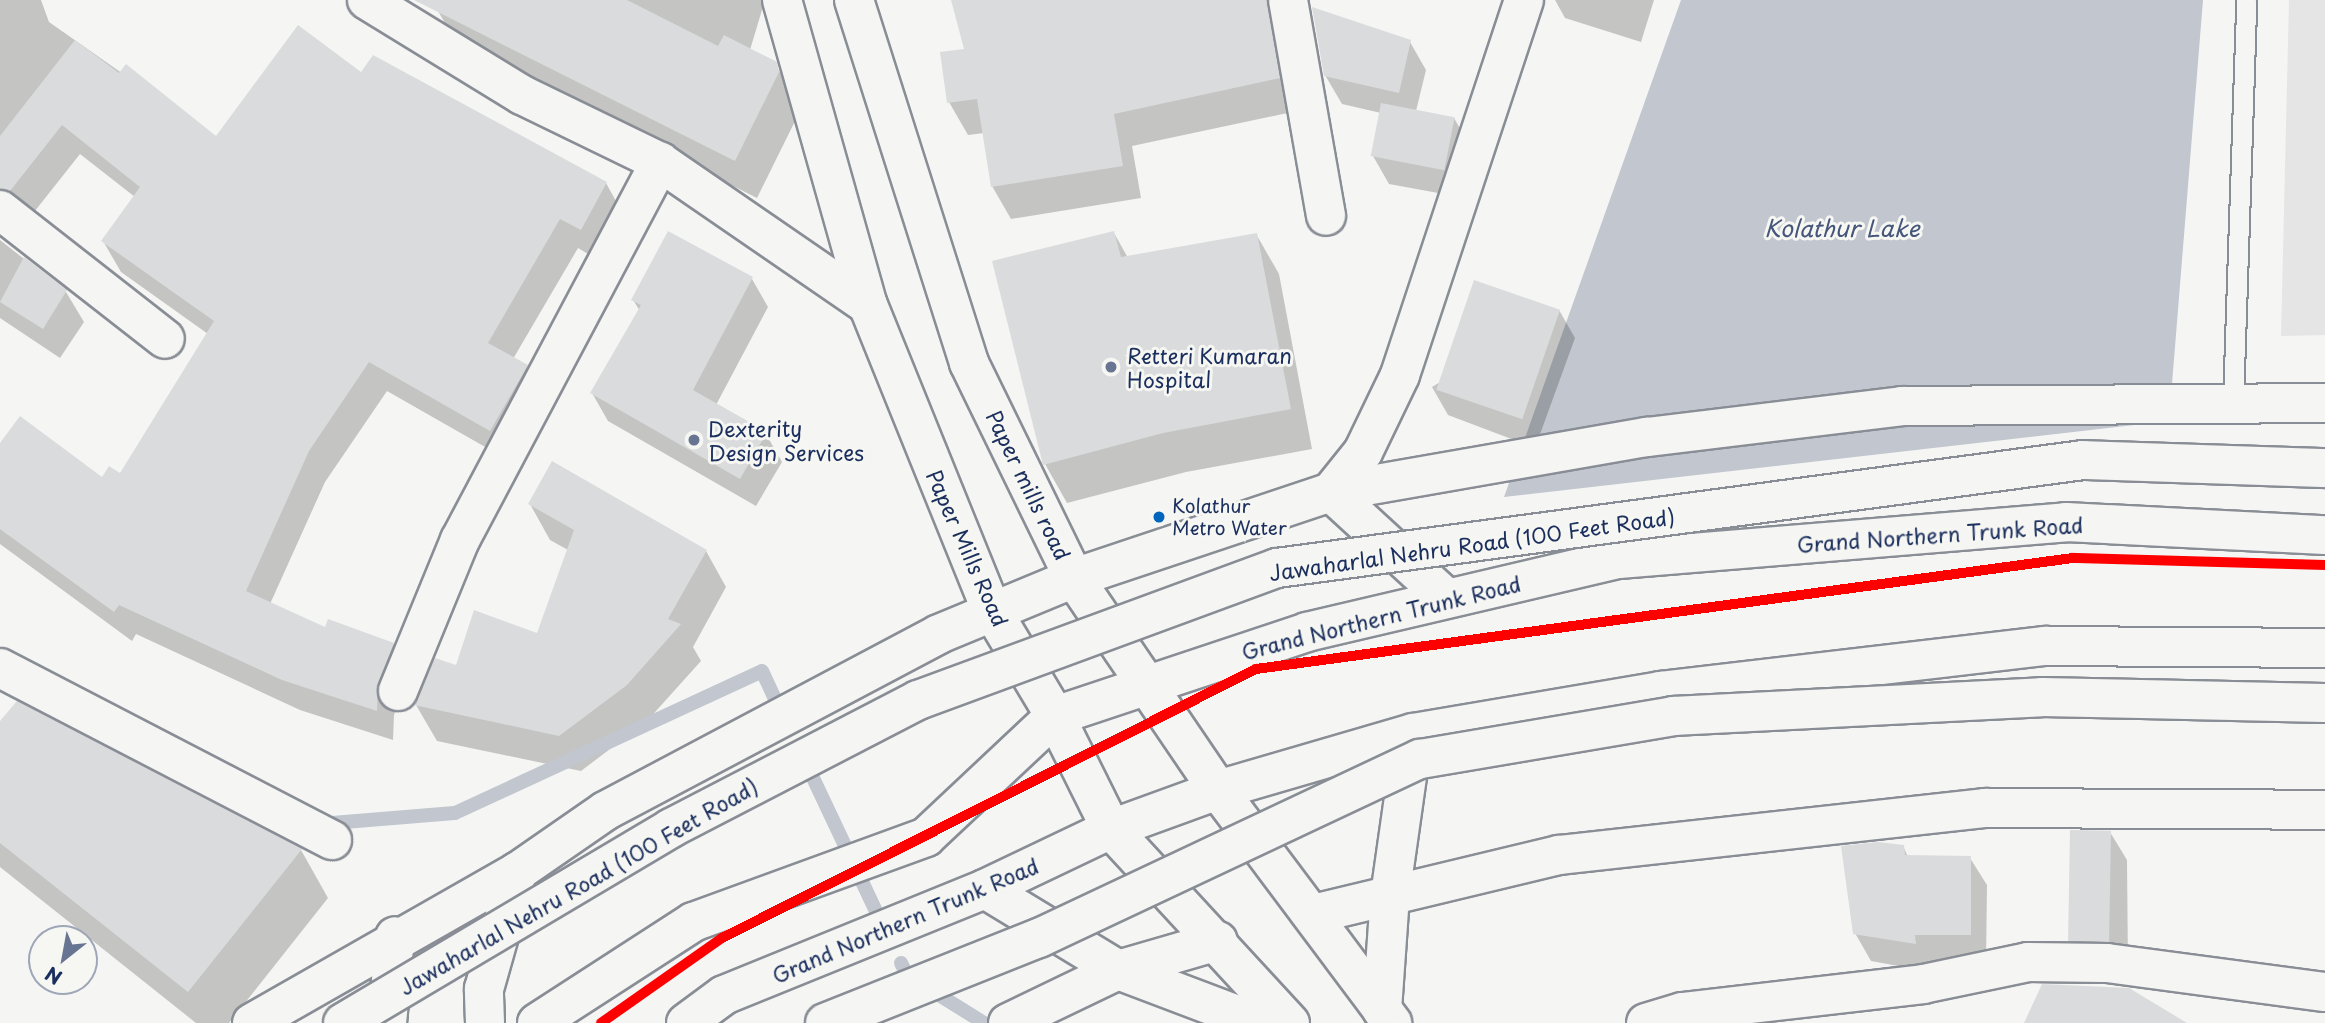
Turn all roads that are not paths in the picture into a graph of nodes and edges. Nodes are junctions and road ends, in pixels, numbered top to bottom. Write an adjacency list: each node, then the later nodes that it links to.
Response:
1 (366, 0): 7 (main road)
2 (782, 0): 10 (main road, Paper Mills Road)
3 (854, 0): 17 (main road, Paper mills road)
4 (1288, 0): 9 (main road)
5 (1524, 0): 15 (main road)
6 (2246, 0): 13 (lane)
7 (660, 162): 10 (main road); 23 (main road)
8 (0, 210): 11 (main road)
9 (1326, 216)
10 (868, 305): 19 (main road, Paper Mills Road)
11 (165, 339)
12 (2322, 396): 13 (main road)
13 (2232, 402): 15 (main road)
14 (2325, 468): 41 (main road, Jawaharlal Nehru Road (100 Feet Road), bridge)
15 (1331, 492): 17 (main road); 18 (main road)
16 (2325, 535): 18 (main road, Grand Northern Trunk Road)
17 (1074, 578): 19 (main road); 22 (main road, Paper mills road)
18 (1445, 597): 22 (main road, Grand Northern Trunk Road)
19 (991, 609): 25 (main road, Paper Mills Road); 31 (main road)
20 (2325, 648): 26 (main road, Grand Northern Trunk Road)
21 (4, 670): 30 (main road)
22 (1147, 681): 25 (main road, Grand Northern Trunk Road); 27 (main road, Paper mills road)
23 (398, 691)
24 (2325, 703): 46 (main road, bridge)
25 (1055, 716): 29 (main road, Paper Mills Road); 44 (main road, Grand Northern Trunk Road)
26 (1413, 733): 27 (main road, Grand Northern Trunk Road); 33 (main road)
27 (1218, 790): 29 (main road, Grand Northern Trunk Road); 34 (main road, Paper mills road)
28 (2325, 810): 33 (main road)
29 (1111, 829): 32 (main road, Grand Northern Trunk Road); 36 (main road, Paper Mills Road)
30 (332, 840)
31 (517, 872): 35 (main road); 43 (main road)
32 (985, 889): 37 (main road); 45 (main road, Grand Northern Trunk Road)
33 (1390, 896): 34 (main road); 39 (main road)
34 (1313, 914): 39 (main road, Paper mills road)
35 (395, 936): 40 (main road); 42 (main road)
36 (1217, 941): 37 (main road); 49 (main road, Paper Mills Road)
37 (1118, 970): 47 (main road); 48 (main road)
38 (2325, 992): 50 (main road)
39 (1387, 1016)
40 (252, 1023)
41 (343, 1023)
42 (387, 1023)
43 (485, 1023)
44 (537, 1023)
45 (686, 1023)
46 (825, 1023)
47 (1008, 1023)
48 (1258, 1023)
49 (1290, 1023)
50 (1646, 1023)

